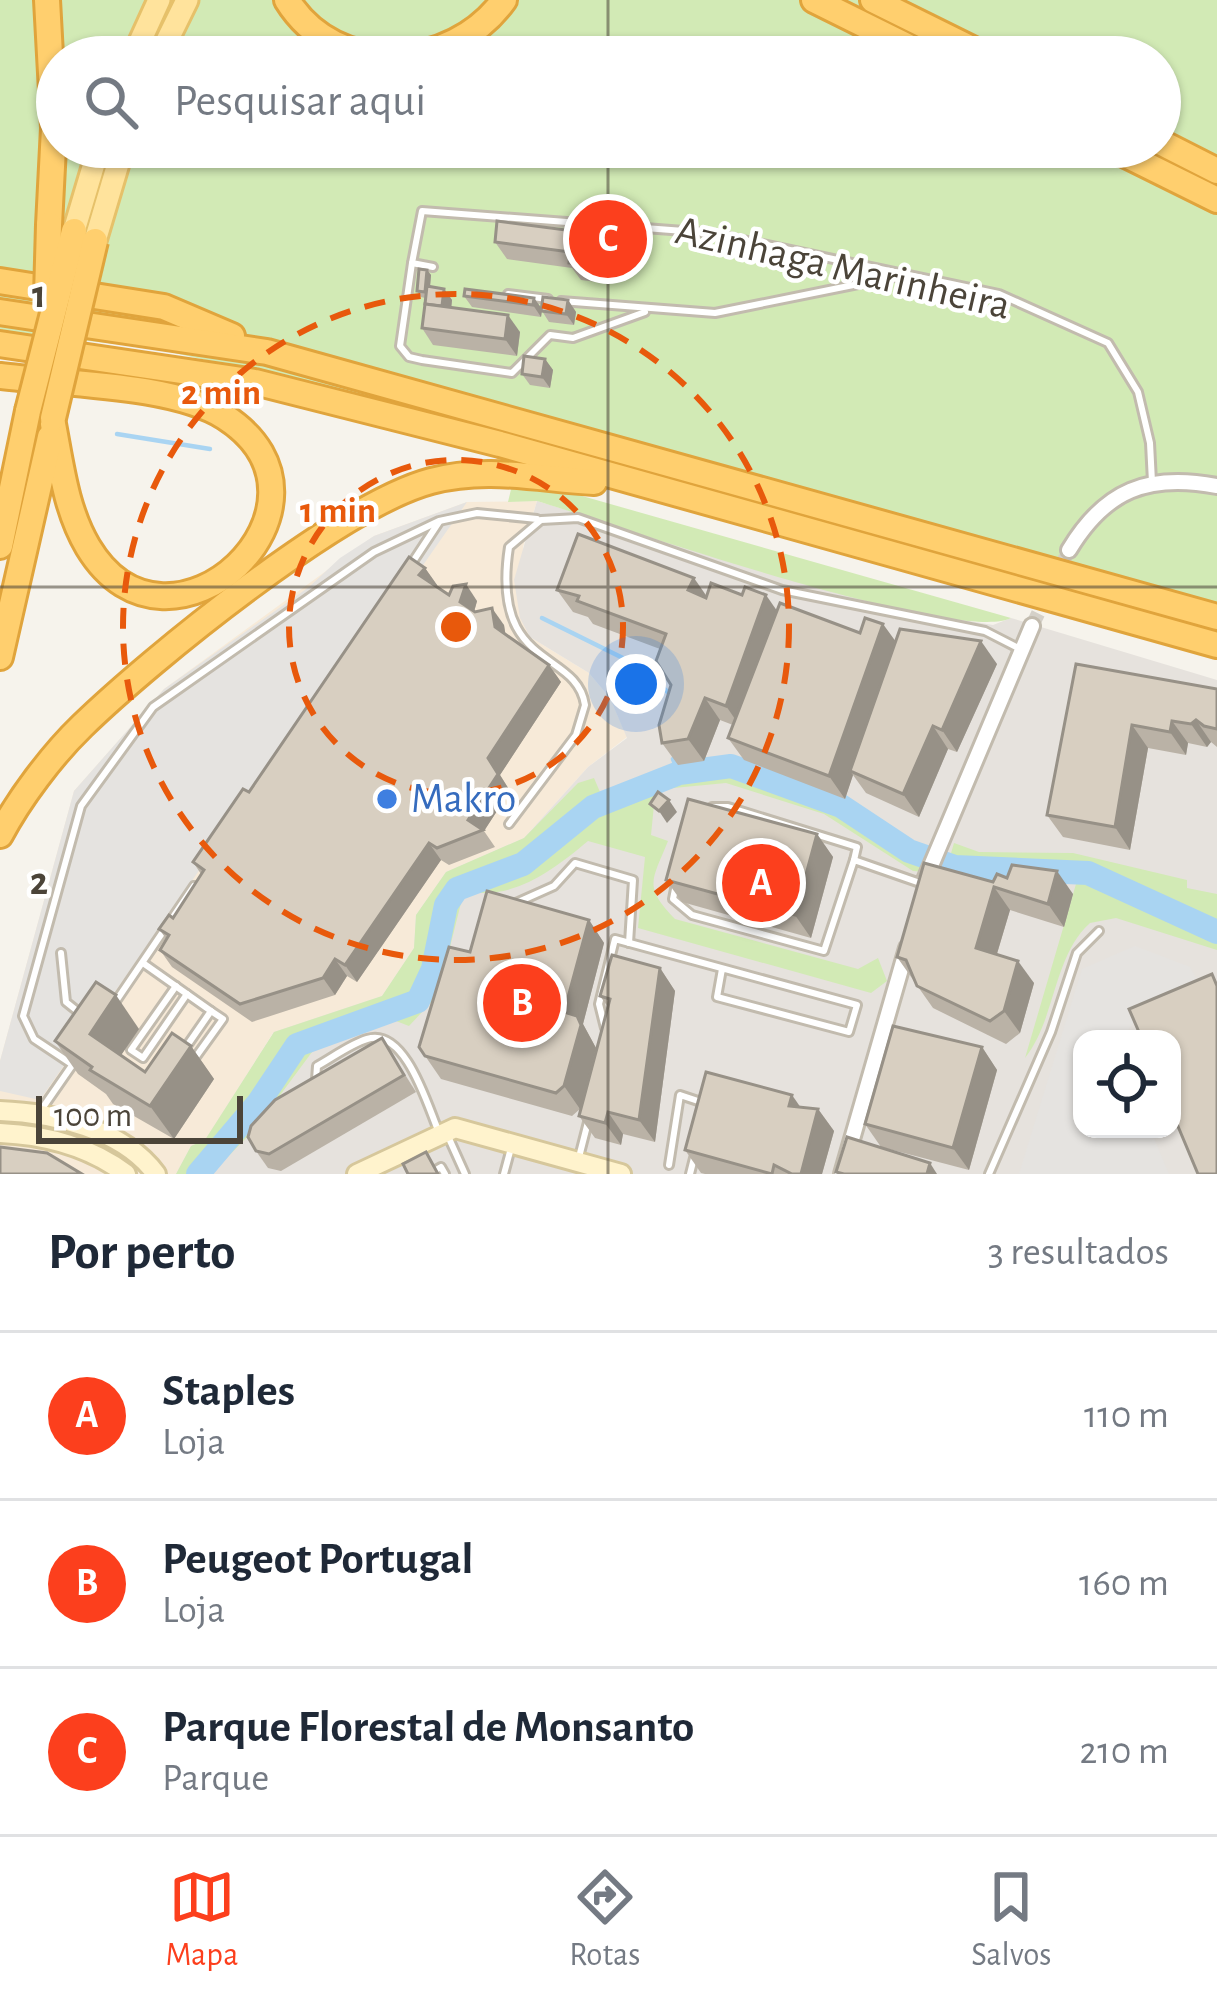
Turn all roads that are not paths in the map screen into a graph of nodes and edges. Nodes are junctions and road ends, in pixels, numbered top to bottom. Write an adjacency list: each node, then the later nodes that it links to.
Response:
1 (46, 0): 8 (highway)
2 (159, 0): 9 (main road)
3 (187, 0): 10 (main road)
4 (287, 0): 11 (highway)
5 (504, 0): 12 (highway)
6 (814, 0): 13 (highway)
7 (874, 0): 14 (highway)
8 (48, 36)
9 (143, 36)
10 (169, 36)
11 (321, 36)
12 (465, 36)
13 (887, 36)
14 (946, 36)
15 (1181, 153): 20 (highway)
16 (61, 168): 22 (highway)
17 (92, 168): 22 (main road)
18 (110, 168): 22 (main road)
19 (1152, 168): 21 (highway)
20 (1217, 171)
21 (1217, 200)
22 (72, 232): 33 (highway, bridge); 39 (highway, bridge)
23 (412, 263): 24 (lane); 25 (lane, Azinhaga Marinheira); 28 (lane)
24 (433, 267)
25 (901, 276): 28 (lane); 34 (lane, Azinhaga Marinheira)
26 (0, 281): 31 (highway)
27 (494, 293): 28 (lane)
28 (648, 311)
29 (0, 312): 31 (highway)
30 (0, 344): 35 (highway)
31 (267, 352): 42 (highway)
32 (0, 376): 33 (highway)
33 (53, 421): 46 (highway)
34 (1152, 482): 36 (street); 40 (street)
35 (639, 484): 44 (highway); 49 (highway)
36 (1217, 486)
37 (541, 520): 38 (lane); 45 (lane); 48 (lane)
38 (439, 521): 41 (lane); 74 (lane)
39 (0, 546)
40 (1069, 550)
41 (405, 574)
42 (1217, 617)
43 (1032, 626): 45 (street)
44 (1217, 645)
45 (1024, 652): 53 (street)
46 (0, 657)
47 (697, 814): 50 (lane)
48 (509, 824)
49 (0, 836)
50 (854, 860): 52 (lane); 53 (lane)
51 (203, 873): 62 (lane)
52 (678, 876)
53 (926, 879): 54 (street)
54 (920, 902)
55 (528, 914): 60 (lane)
56 (1099, 931): 98 (lane)
57 (593, 933): 58 (lane)
58 (615, 939): 60 (lane); 69 (lane)
59 (909, 940): 97 (street)
60 (628, 943): 63 (lane)
61 (61, 953): 68 (lane)
62 (143, 963): 64 (lane); 66 (lane)
63 (722, 969): 63 (lane)
64 (176, 986): 65 (lane); 65 (lane)
65 (187, 994): 67 (lane)
66 (112, 1008)
67 (211, 1011): 72 (lane); 75 (lane)
68 (84, 1018)
69 (610, 1040)
70 (398, 1049): 73 (lane); 76 (lane); 81 (lane)
71 (83, 1050): 74 (lane)
72 (178, 1058)
73 (381, 1059)
74 (73, 1065): 78 (lane)
75 (190, 1066)
76 (324, 1088)
77 (0, 1111): 78 (street)
78 (38, 1115): 90 (street)
79 (590, 1116): 86 (lane)
80 (702, 1121): 83 (lane)
81 (443, 1132): 84 (street); 85 (street); 93 (lane)
82 (0, 1133): 89 (street)
83 (674, 1134): 87 (lane); 96 (lane)
84 (513, 1142): 86 (street); 94 (lane)
85 (416, 1143): 88 (lane); 91 (street)
86 (578, 1162): 95 (street)
87 (669, 1165)
88 (430, 1173): 92 (lane)
89 (126, 1174)
90 (156, 1174)
91 (357, 1174)
92 (445, 1174)
93 (465, 1174)
94 (505, 1174)
95 (621, 1174)
96 (690, 1174)
97 (842, 1174)
98 (989, 1174)

